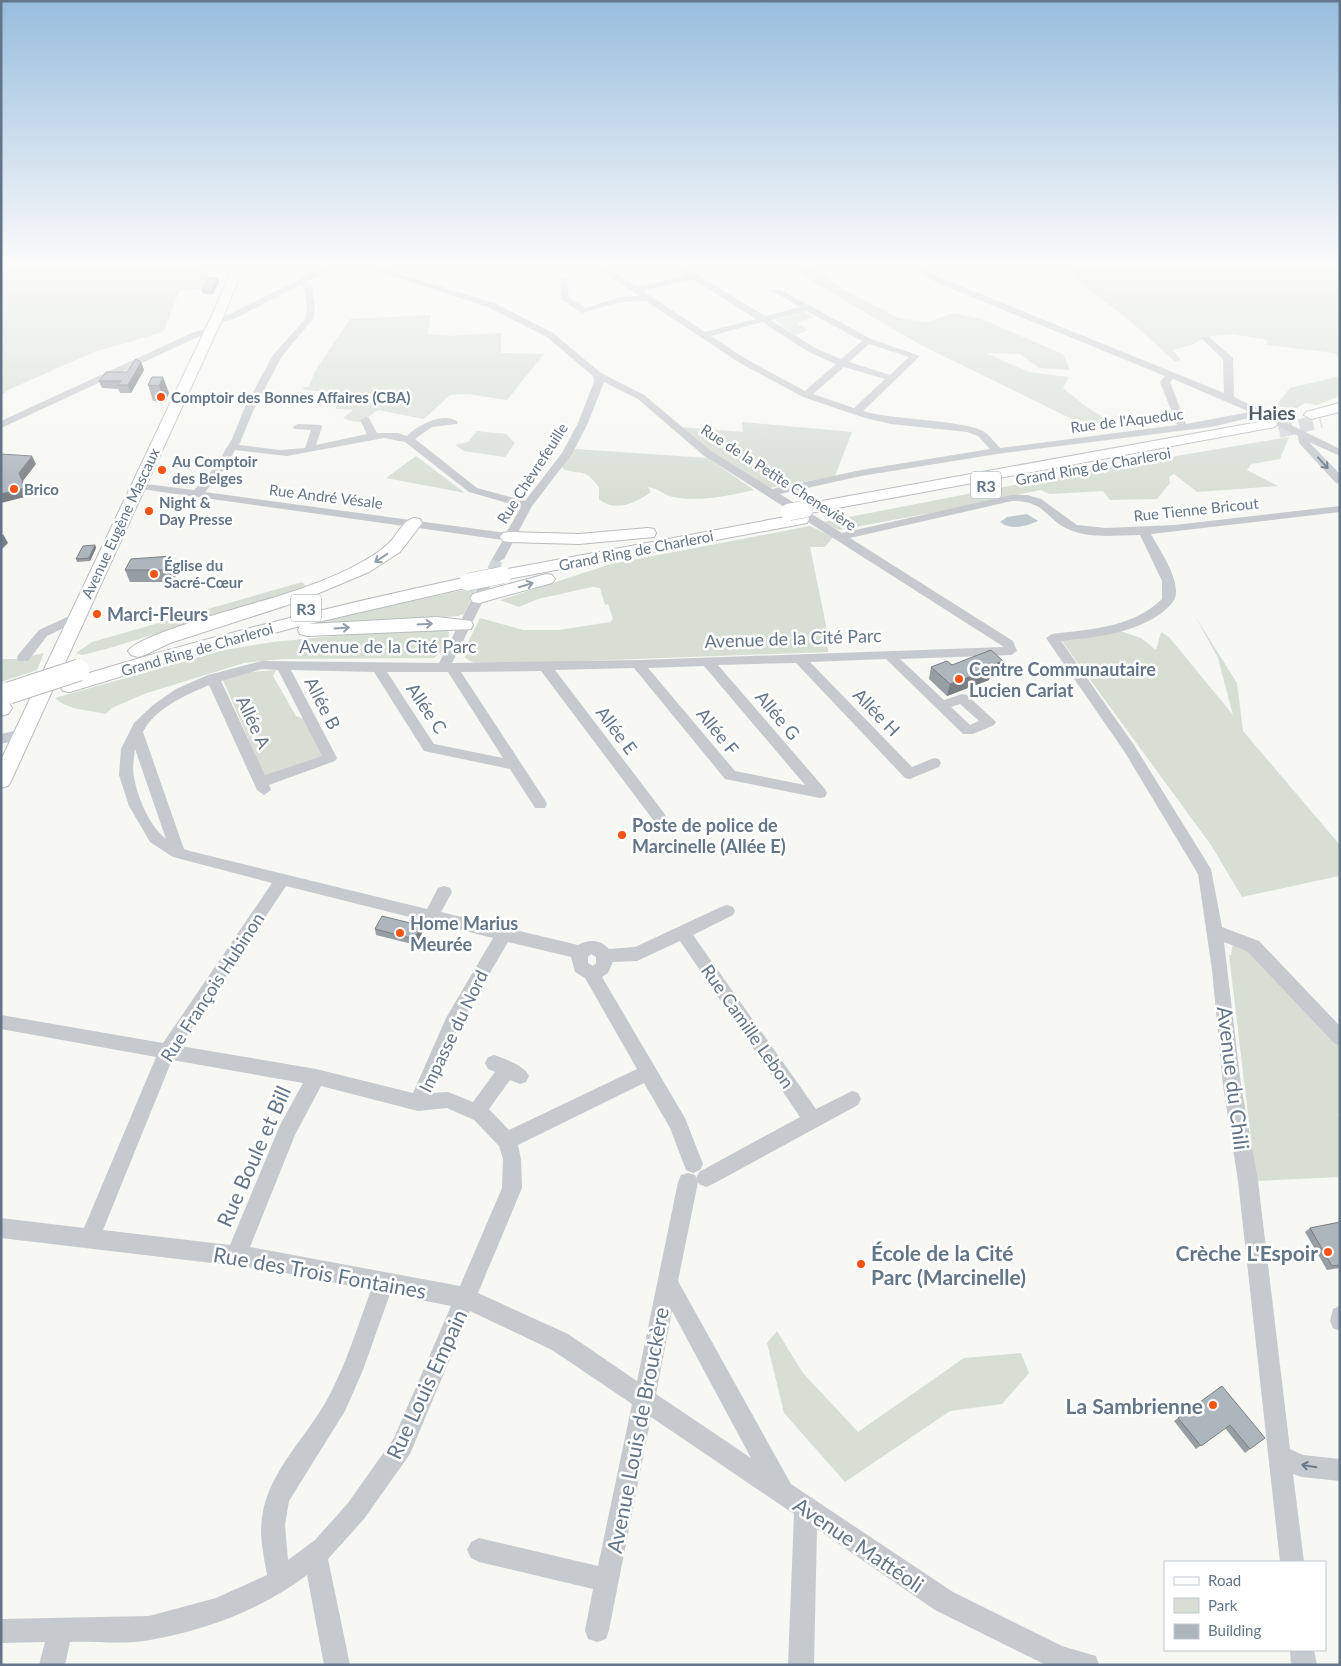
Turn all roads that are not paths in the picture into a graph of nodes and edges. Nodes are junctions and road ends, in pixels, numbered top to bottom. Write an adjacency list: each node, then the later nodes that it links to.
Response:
1 (180, 343): 23 (street)
2 (205, 343): 34 (main road, Avenue Eugène Mascaux)
3 (289, 343): 29 (street)
4 (559, 343): 13 (street, Rue de la Petite Chenevière)
5 (714, 343): 15 (street)
6 (800, 343): 11 (street)
7 (866, 343): 11 (street)
8 (873, 343): 14 (street)
9 (1094, 343): 12 (street)
10 (1211, 343): 16 (street)
11 (844, 364): 14 (street); 15 (street)
12 (1172, 374): 16 (street); 25 (street)
13 (598, 375): 35 (street, Rue de la Petite Chenevière); 37 (street, Rue Chèvrefeuille)
14 (891, 378): 18 (street)
15 (806, 395): 18 (street)
16 (1228, 398): 22 (street)
17 (1339, 408): 19 (highway)
18 (856, 412): 31 (street)
19 (1316, 418)
20 (365, 420): 27 (street)
21 (453, 422): 28 (street)
22 (1269, 423): 25 (street, Rue de l'Aqueduc); 26 (street); 39 (highway, Grand Ring de Charleroi / R3)
23 (1, 425)
24 (298, 427): 30 (street)
25 (1183, 428): 31 (street, Rue de l'Aqueduc)
26 (1306, 436): 32 (street); 33 (street, one-way to 33)
27 (374, 437): 28 (street); 30 (street)
28 (409, 440): 37 (street)
29 (232, 447): 30 (street); 36 (street)
30 (310, 448)
31 (997, 452): 35 (street, Rue de l'Aqueduc)
32 (1340, 453)
33 (1340, 481)
34 (138, 486): 36 (street, Rue André Vésale); 48 (main road, Avenue Eugène Mascaux)
35 (770, 493): 44 (street, Rue de la Petite Chenevière)
36 (197, 494): 40 (street, Rue André Vésale)
37 (527, 505): 43 (street, Rue Chèvrefeuille)
38 (1340, 509): 41 (street, Rue Tienne Bricout)
39 (803, 514): 42 (highway, Grand Ring de Charleroi / R3); 45 (highway, Grand Ring de Charleroi / R3)
40 (414, 522): 43 (street, Rue André Vésale); 52 (highway, one-way to 52)
41 (1144, 531): 44 (street, Rue Tienne Bricout); 83 (street, Avenue du Chili)
42 (679, 532): 43 (highway); 46 (highway, Grand Ring de Charleroi / R3)
43 (509, 536): 46 (street, Rue Chèvrefeuille)
44 (840, 537): 51 (street, Rue de la Petite Chenevière)
45 (643, 548): 46 (highway, Grand Ring de Charleroi / R3); 47 (highway, one-way to 45)
46 (504, 566): 47 (highway, Grand Ring de Charleroi / R3, bridge)
47 (477, 584): 49 (street); 50 (highway, Grand Ring de Charleroi / R3); 52 (highway, Grand Ring de Charleroi / R3)
48 (76, 617): 54 (street); 67 (main road, Avenue Eugène Mascaux)
49 (464, 625): 50 (highway, one-way to 49); 61 (street)
50 (208, 645): 62 (highway, Grand Ring de Charleroi / R3)
51 (1011, 651): 53 (street, Avenue de la Cité Parc)
52 (138, 652): 62 (highway, Grand Ring de Charleroi / R3)
53 (889, 655): 55 (street, Avenue de la Cité Parc); 65 (street)
54 (23, 658)
55 (799, 658): 56 (street, Avenue de la Cité Parc); 72 (street, Allée H)
56 (707, 661): 57 (street, Avenue de la Cité Parc); 75 (street, Allée G)
57 (637, 663): 59 (street, Avenue de la Cité Parc); 75 (street, Allée F)
58 (282, 665): 60 (street, Avenue de la Cité Parc); 63 (street, Avenue de la Cité Parc); 70 (street, Allée B)
59 (544, 665): 61 (street, Avenue de la Cité Parc); 77 (street, Allée E)
60 (378, 667): 61 (street, Avenue de la Cité Parc); 71 (street, Allée C)
61 (448, 667): 69 (street)
62 (75, 678): 64 (highway, Grand Ring de Charleroi / R3)
63 (213, 678): 66 (street, Avenue de la Cité Parc); 70 (street, Allée A)
64 (3, 701)
65 (942, 706)
66 (136, 732): 78 (street); 78 (street, Avenue de la Cité Parc)
67 (23, 734): 68 (street); 74 (main road, Avenue Eugène Mascaux)
68 (1, 739)
69 (504, 746): 71 (street); 73 (street)
70 (330, 758)
71 (485, 759): 73 (street, Allée C)
72 (934, 763)
73 (515, 765): 76 (street)
74 (1, 781)
75 (820, 793)
76 (540, 804)
77 (659, 817)
78 (178, 853): 79 (street, Avenue de la Cité Parc)
79 (283, 879): 82 (street, Avenue de la Cité Parc); 91 (street, Rue François Hubinon)
80 (444, 892): 82 (street)
81 (727, 912): 84 (street)
82 (431, 916): 85 (street, Avenue de la Cité Parc)
83 (1214, 930): 90 (street); 110 (street, Avenue du Chili)
84 (683, 933): 87 (street); 98 (street, Rue Camille Lebon)
85 (504, 934): 86 (street, Avenue de la Cité Parc); 96 (street, Impasse du Nord)
86 (581, 953): 87 (street); 88 (street)
87 (606, 956): 88 (street)
88 (590, 972): 93 (street)
89 (1, 1022): 91 (street)
90 (1340, 1038)
91 (167, 1051): 94 (street); 102 (street, Rue François Hubinon)
92 (507, 1070): 97 (street)
93 (648, 1072): 99 (street); 100 (street)
94 (316, 1077): 96 (street); 103 (street, Rue Boule et Bill)
95 (852, 1099): 98 (street)
96 (418, 1103): 97 (street)
97 (476, 1112): 99 (street)
98 (813, 1120): 100 (street)
99 (507, 1141): 106 (street, Rue Louis Empain)
100 (696, 1175): 104 (street, Avenue Louis de Brouckère)
101 (1, 1228): 102 (street, Rue des Trois Fontaines)
102 (90, 1238): 103 (street, Rue des Trois Fontaines)
103 (236, 1256): 105 (street, Rue des Trois Fontaines)
104 (667, 1281): 109 (street, Avenue Louis de Brouckère); 112 (street, Avenue Louis de Brouckère)
105 (384, 1282): 106 (street, Rue des Trois Fontaines); 118 (street)
106 (466, 1298): 109 (street, Rue des Trois Fontaines); 115 (street, Rue Louis Empain)
107 (1340, 1316): 108 (street)
108 (1340, 1321)
109 (644, 1398): 112 (street, Avenue Mattéoli); 117 (street, Avenue Louis de Brouckère)
110 (1280, 1456): 111 (street, one-way to 110); 116 (street, Avenue du Chili)
111 (1340, 1470)
112 (783, 1493): 113 (street, Avenue Mattéoli)
113 (806, 1510): 125 (street); 126 (street, Avenue Mattéoli)
114 (479, 1550): 117 (street)
115 (315, 1555): 118 (street, Rue Louis Empain); 124 (street)
116 (1292, 1561)
117 (607, 1580): 120 (street, Avenue Louis de Brouckère)
118 (280, 1581): 119 (street, Rue Louis Empain)
119 (61, 1629): 121 (street, Rue Louis Empain); 123 (street)
120 (597, 1630)
121 (1, 1631)
122 (1302, 1651): 127 (street)
123 (52, 1665)
124 (337, 1665)
125 (801, 1665)
126 (1087, 1665)
127 (1304, 1665)

